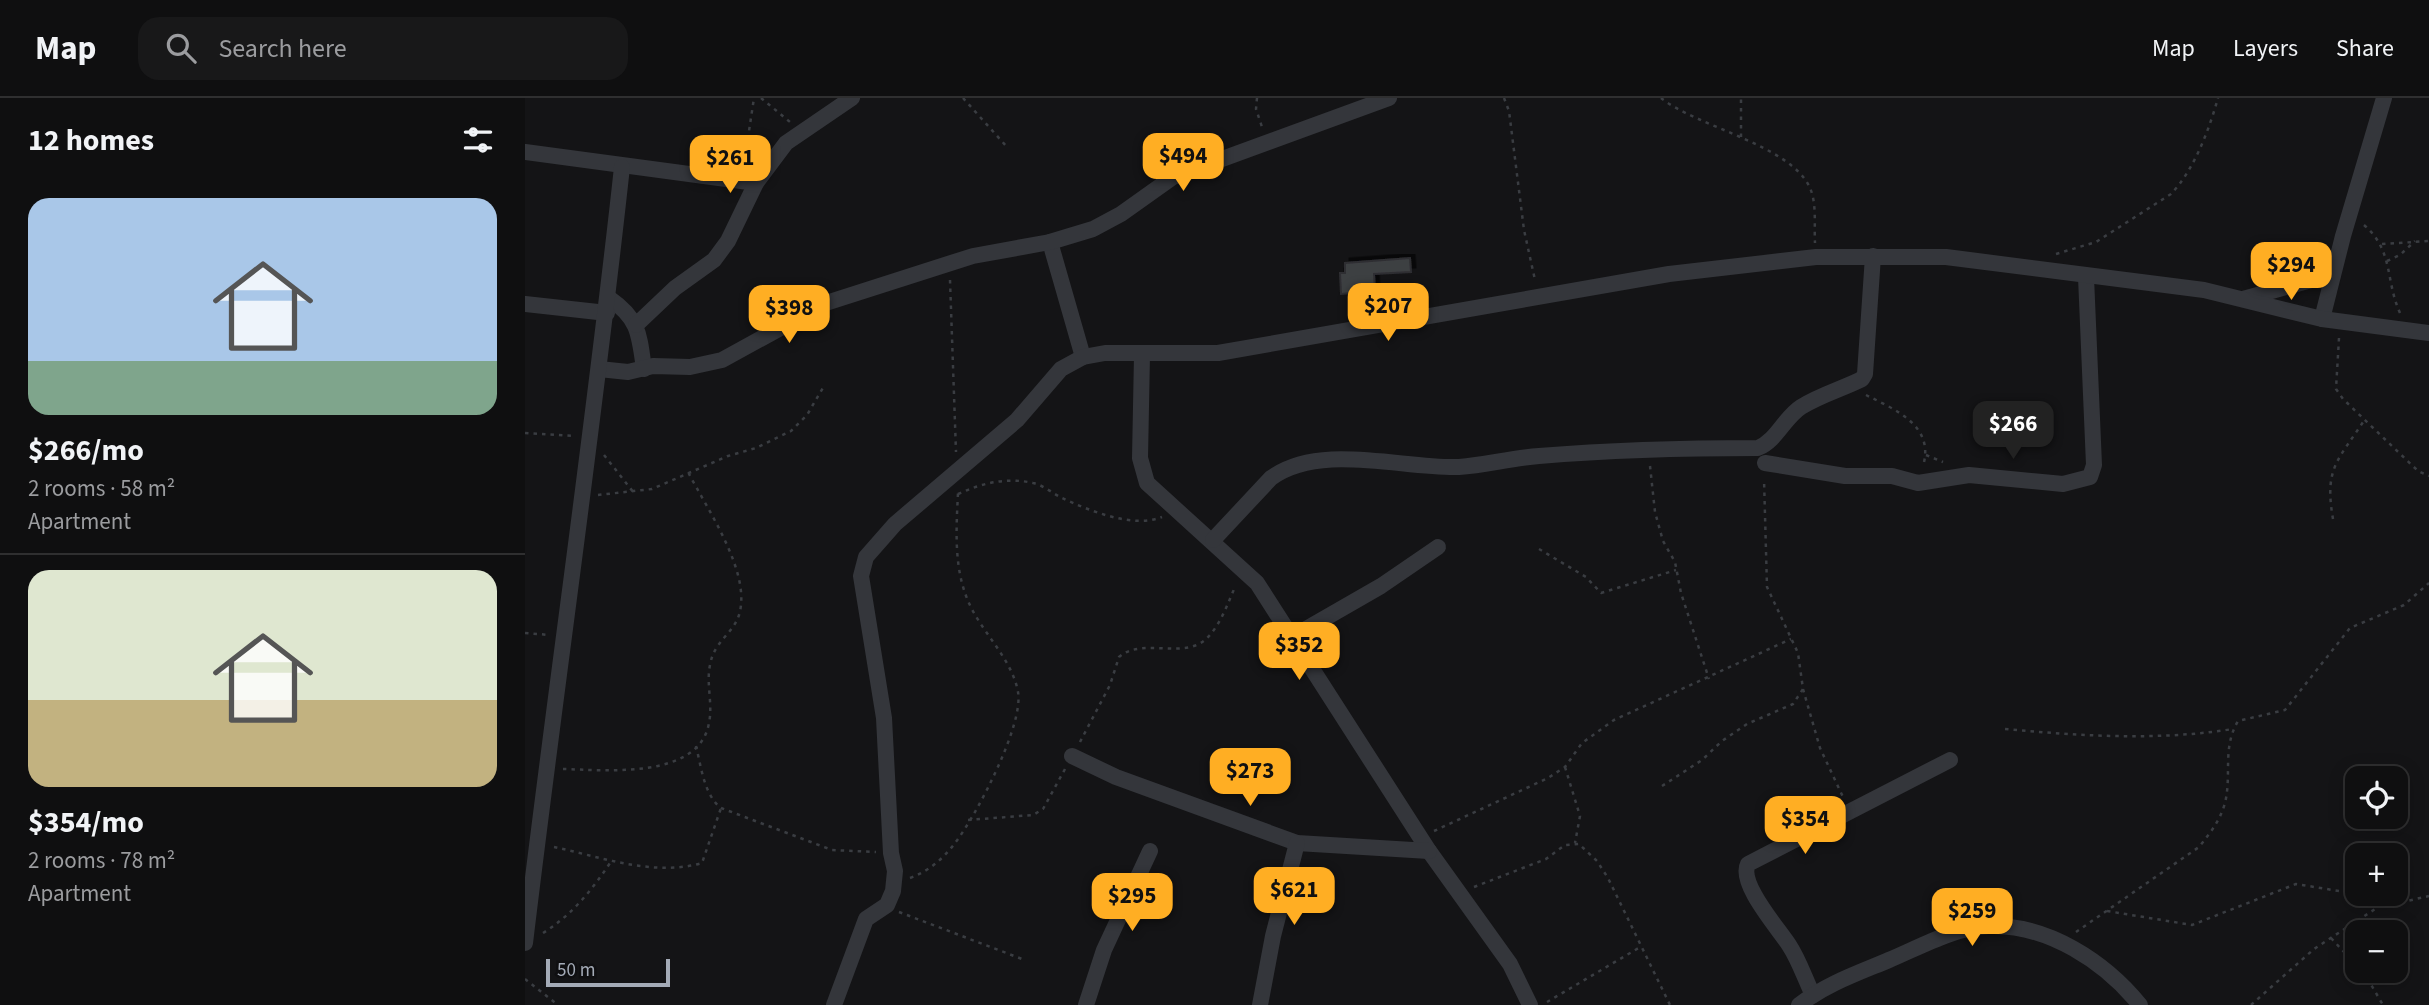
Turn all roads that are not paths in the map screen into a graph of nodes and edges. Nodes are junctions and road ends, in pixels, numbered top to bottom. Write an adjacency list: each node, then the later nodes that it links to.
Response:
1 (852, 98): 6 (street)
2 (1389, 98): 7 (street)
3 (2384, 98): 9 (street)
4 (525, 152): 5 (street)
5 (622, 167): 6 (street); 13 (street)
6 (749, 182): 15 (street)
7 (1050, 242): 18 (street); 20 (street)
8 (1873, 256): 10 (street); 17 (street); 22 (street)
9 (2333, 274): 11 (street); 14 (street)
10 (2087, 277): 11 (street); 21 (street)
11 (2243, 299): 14 (street)
12 (525, 304): 13 (street)
13 (608, 305): 15 (street); 19 (street)
14 (2322, 319): 16 (street)
15 (636, 325): 20 (street)
16 (2429, 333)
17 (1142, 355): 18 (street); 22 (street)
18 (1083, 357): 34 (street)
19 (599, 369): 20 (street); 28 (street)
20 (644, 369)
21 (1765, 463)
22 (1213, 540): 24 (street)
23 (1438, 547): 24 (street)
24 (1294, 636): 30 (street)
25 (1072, 756): 29 (street)
26 (1950, 760): 33 (street)
27 (525, 800): 28 (street)
28 (542, 802): 32 (street)
29 (1297, 843): 30 (street); 36 (street)
30 (1425, 844): 37 (street)
31 (1150, 851): 35 (street)
32 (530, 941)
33 (1813, 995): 38 (street); 39 (street)
34 (834, 1005)
35 (1086, 1005)
36 (1260, 1005)
37 (1530, 1005)
38 (1799, 1005)
39 (2140, 1005)

